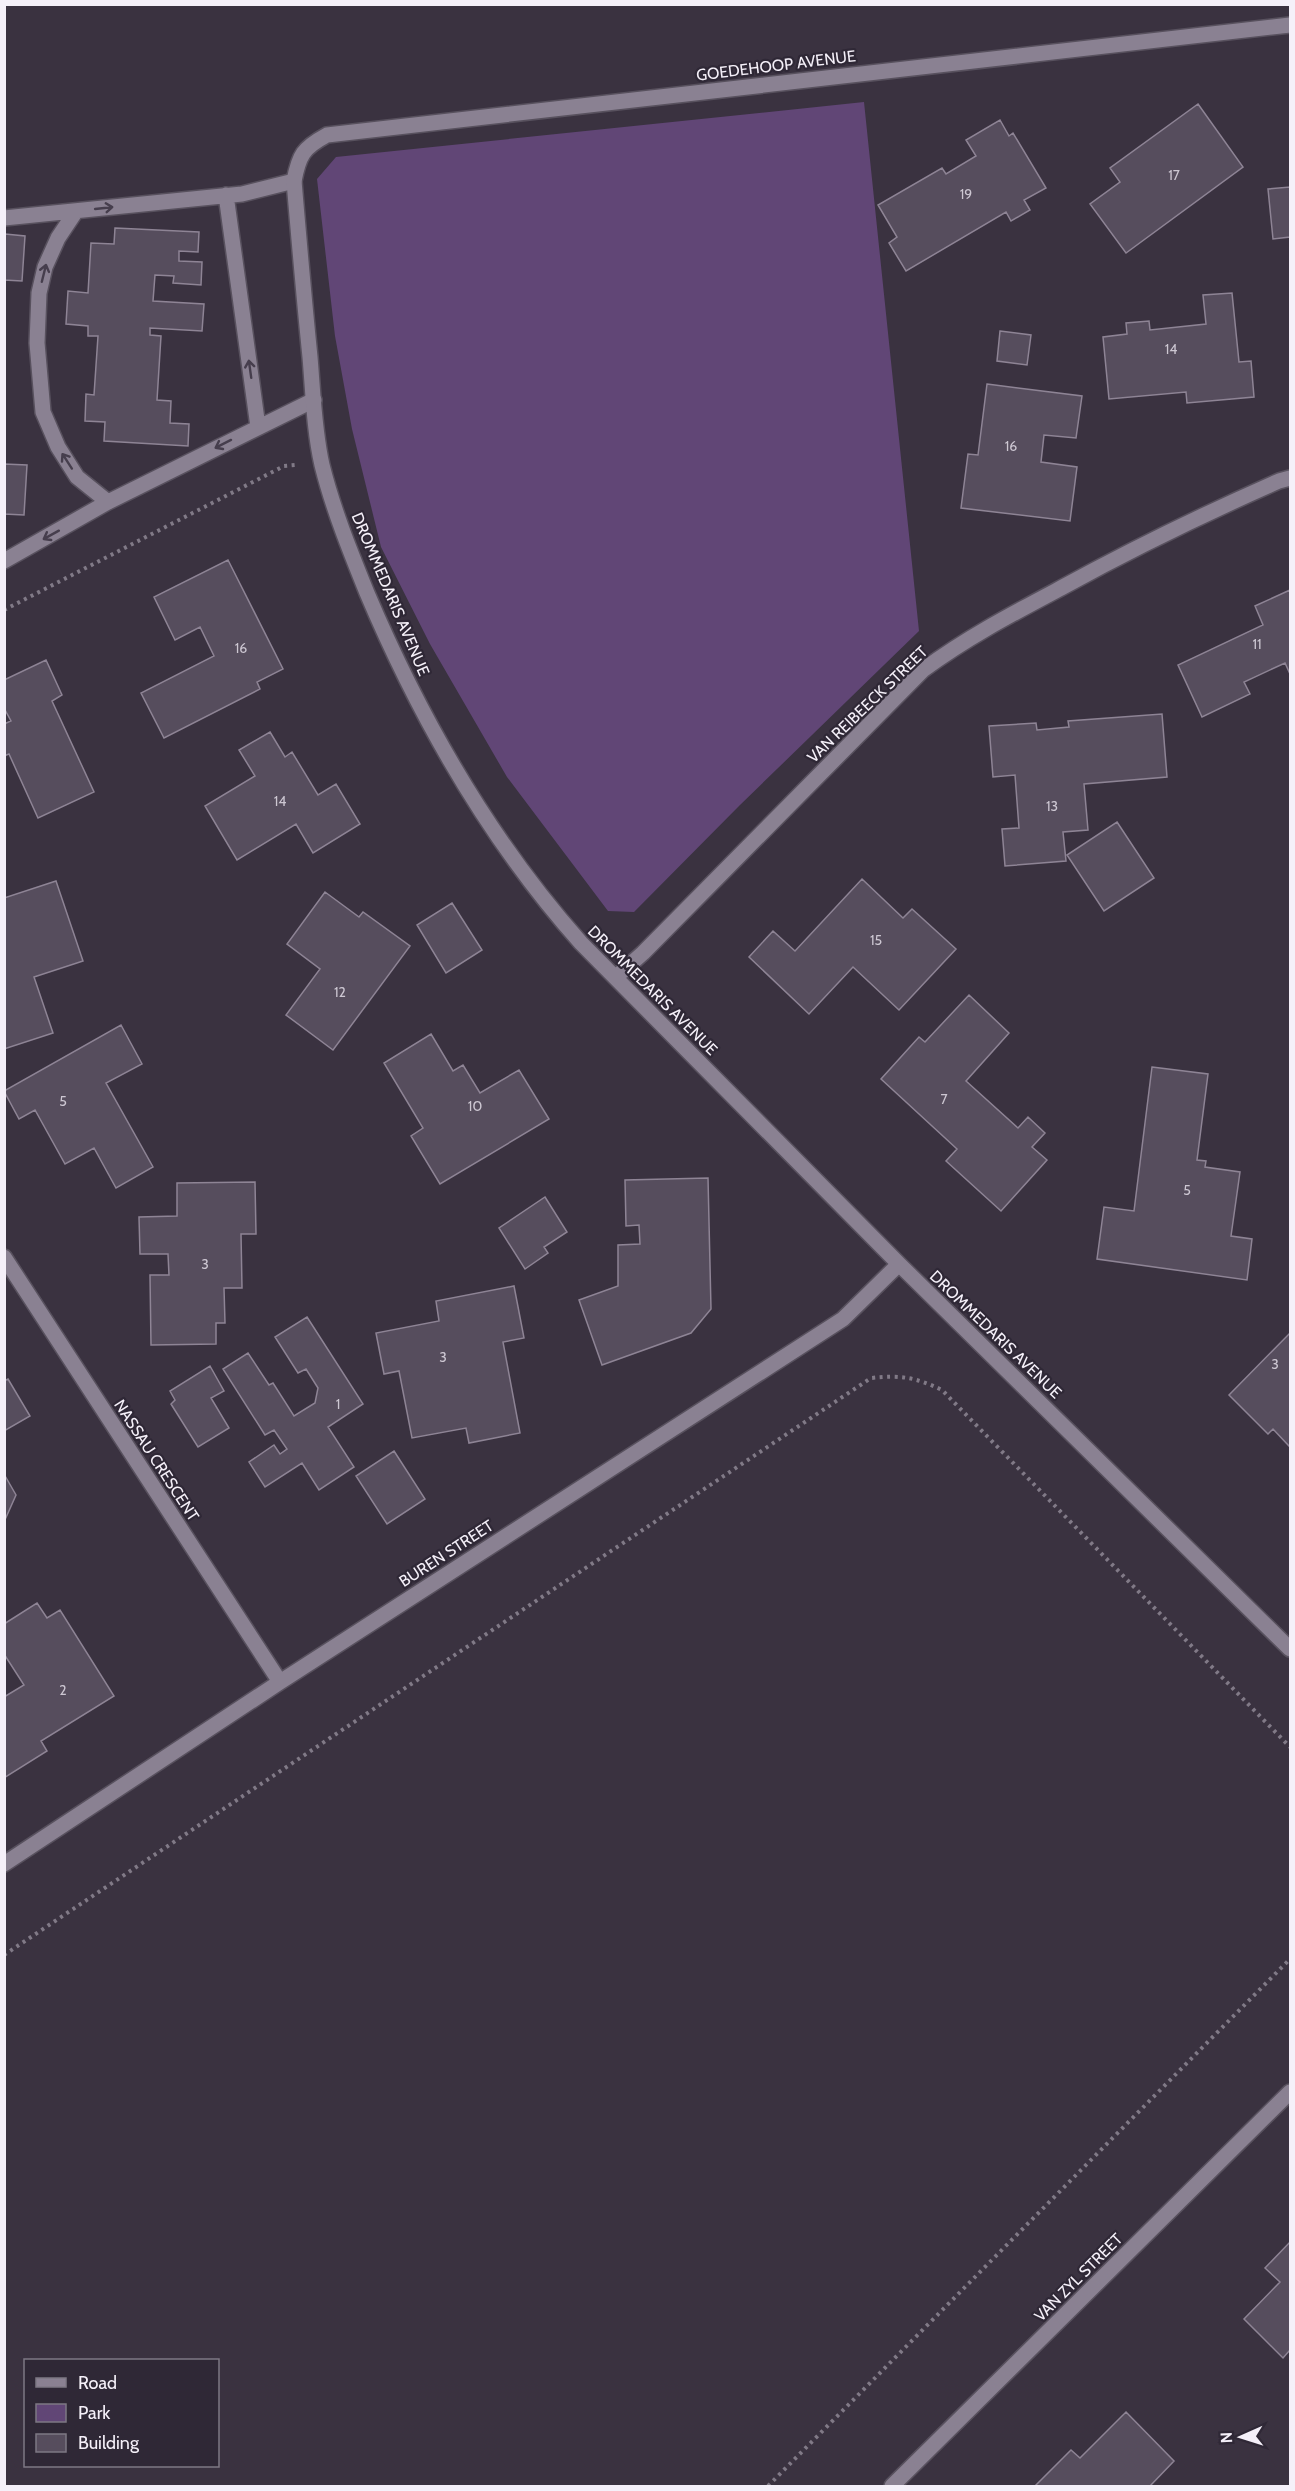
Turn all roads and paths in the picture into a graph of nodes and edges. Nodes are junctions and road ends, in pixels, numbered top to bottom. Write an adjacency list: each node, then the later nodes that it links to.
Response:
1 (1290, 25): 2 (street, GOEDEHOOP AVENUE)
2 (294, 181): 3 (street); 6 (street, DROMMEDARIS AVENUE)
3 (226, 195): 4 (street, one-way to 3); 7 (street, one-way to 3)
4 (76, 211): 5 (street); 10 (street, one-way to 4)
5 (4, 218)
6 (314, 400): 7 (street); 8 (street, DROMMEDARIS AVENUE)
7 (258, 427): 10 (street, one-way to 10)
8 (322, 463): 12 (path); 13 (street, DROMMEDARIS AVENUE)
9 (1290, 478): 13 (street, VAN REIBEECK STREET)
10 (108, 502): 11 (street, one-way to 11)
11 (4, 561)
12 (4, 610)
13 (616, 977): 15 (street, DROMMEDARIS AVENUE)
14 (4, 1257): 17 (street, NASSAU CRESCENT)
15 (899, 1264): 16 (street, DROMMEDARIS AVENUE); 17 (street, BUREN STREET)
16 (1290, 1648)
17 (280, 1682): 19 (street, BUREN STREET)
18 (1290, 1747): 20 (path)
19 (4, 1864)
20 (4, 1955)
21 (1290, 1959): 23 (path)
22 (1290, 2092): 24 (street, VAN ZYL STREET)
23 (768, 2487)
24 (892, 2487)

